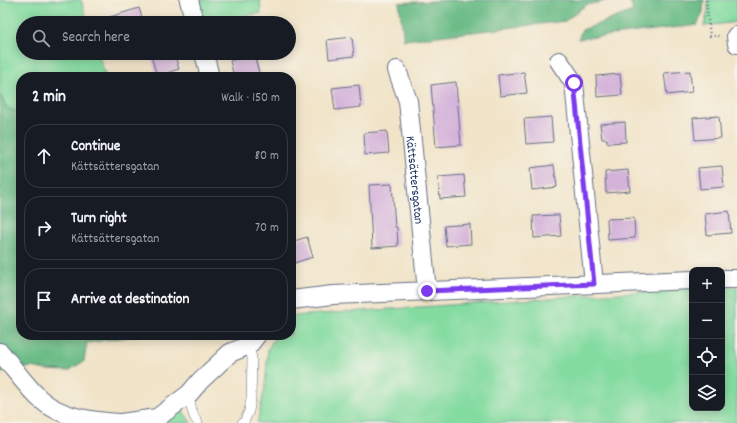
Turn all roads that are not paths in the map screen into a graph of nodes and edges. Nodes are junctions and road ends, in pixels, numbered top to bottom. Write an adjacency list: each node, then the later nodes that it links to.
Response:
1 (189, 0): 2 (street)
2 (193, 16)
3 (206, 60): 6 (street)
4 (559, 61): 10 (street)
5 (397, 70): 11 (street, Kättsättersgatan)
6 (209, 72)
7 (725, 279): 8 (street)
8 (737, 279)
9 (689, 280): 10 (street)
10 (594, 284): 11 (street)
11 (427, 291): 12 (street)
12 (296, 299)
13 (253, 340): 15 (street); 18 (lane)
14 (0, 352): 16 (street)
15 (189, 394): 16 (street); 17 (lane)
16 (120, 423)
17 (198, 423)
18 (242, 423)

